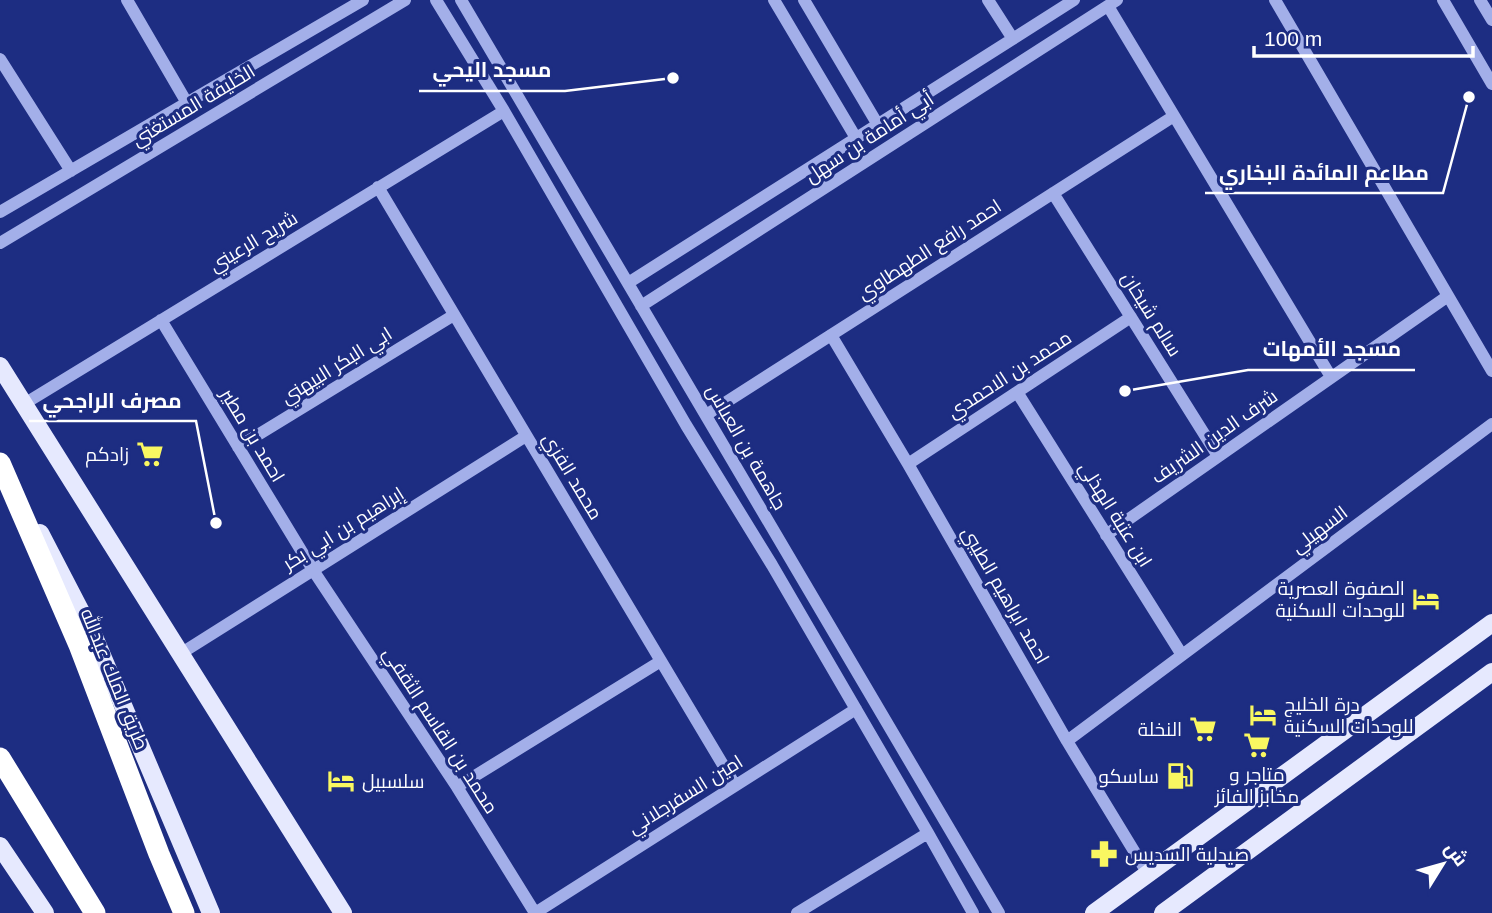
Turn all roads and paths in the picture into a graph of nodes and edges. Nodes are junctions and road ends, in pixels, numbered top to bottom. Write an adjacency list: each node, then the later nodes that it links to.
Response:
1 (127, 0): 18 (street)
2 (363, 0): 18 (street, الخليفة المستغني)
3 (405, 0): 27 (street, الخليفة المستغني)
4 (436, 0): 19 (street, جاهمة بن العباس)
5 (461, 0): 28 (street, جاهمة بن العباس)
6 (774, 0): 22 (street)
7 (804, 0): 21 (street)
8 (988, 0): 15 (street)
9 (1074, 0): 15 (street, أبي أمامة بن سهل)
10 (1275, 0): 29 (street)
11 (1443, 0): 17 (street)
12 (1480, 0): 14 (street)
13 (1112, 3): 20 (street); 30 (street, أبي أمامة بن سهل)
14 (1492, 20)
15 (1013, 39): 21 (street, أبي أمامة بن سهل)
16 (0, 60): 23 (street)
17 (1492, 84)
18 (187, 103): 23 (street, الخليفة المستغني)
19 (504, 111): 24 (street, شريح الرعيني); 55 (street, جاهمة بن العباس)
20 (1174, 116): 25 (street, احمد رافع الطهطاوي); 37 (street)
21 (878, 125): 22 (street, أبي أمامة بن سهل)
22 (856, 138): 28 (street, أبي أمامة بن سهل)
23 (71, 171): 26 (street, الخليفة المستغني)
24 (378, 187): 31 (street, محمد الفزي); 33 (street, شريح الرعيني)
25 (1053, 193): 32 (street, سالم شيخان); 34 (street, احمد رافع الطهطاوي)
26 (0, 212)
27 (0, 243)
28 (628, 283): 30 (street, جاهمة بن العباس)
29 (1448, 296): 36 (street); 37 (street, شرف الدين الشريف)
30 (641, 306): 40 (street, جاهمة بن العباس)
31 (454, 315): 42 (street, محمد الفزي); 43 (street, ابي البكر البيهني)
32 (1131, 317): 38 (street, محمد بن الاحمدي); 45 (street, سالم شيخان)
33 (161, 320): 39 (street, شريح الرعيني); 43 (street, احمد بن مطير)
34 (831, 335): 40 (street, احمد رافع الطهطاوي); 47 (street, احمد ابراهيم الطيبي)
35 (0, 366): 39 (main road)
36 (1492, 371)
37 (1331, 377): 45 (street, شرف الدين الشريف)
38 (1017, 392): 47 (street, محمد بن الاحمدي); 48 (street, ابن عتبة الهذلي)
39 (24, 404): 51 (main road)
40 (706, 415): 71 (street, جاهمة بن العباس)
41 (1492, 424): 52 (street, السهيلي)
42 (526, 436): 49 (street, إبراهيم بن ابي بكر); 53 (street, محمد الفزي)
43 (238, 447): 49 (street, احمد بن مطير)
44 (0, 455): 66 (main road)
45 (1218, 456): 48 (street, شرف الدين الشريف)
46 (0, 463): 65 (highway, طريق الملك عبدالله)
47 (908, 464): 56 (street, احمد ابراهيم الطيبي)
48 (1107, 535): 52 (street, ابن عتبة الهذلي)
49 (313, 570): 51 (street, إبراهيم بن ابي بكر); 59 (street, محمد بن القاسم الثقفي)
50 (1492, 623): 62 (main road)
51 (180, 653): 67 (main road)
52 (1182, 655): 56 (street, السهيلي)
53 (661, 661): 58 (street, محمد الفزي); 59 (street)
54 (1492, 673): 73 (main road)
55 (856, 709): 58 (street, امين السفرجلاني); 60 (street, جاهمة بن العباس)
56 (1068, 741): 62 (street, احمد ابراهيم الطيبي)
57 (0, 758): 64 (highway)
58 (735, 785): 68 (street, امين السفرجلاني)
59 (457, 787): 68 (street, محمد بن القاسم الثقفي)
60 (928, 833): 69 (street); 70 (street, جاهمة بن العباس)
61 (0, 846): 63 (main road)
62 (1149, 874): 72 (main road)
63 (45, 913)
64 (95, 913)
65 (184, 913)
66 (211, 913)
67 (343, 913)
68 (535, 913)
69 (797, 913)
70 (973, 913)
71 (999, 913)
72 (1094, 913)
73 (1163, 913)

